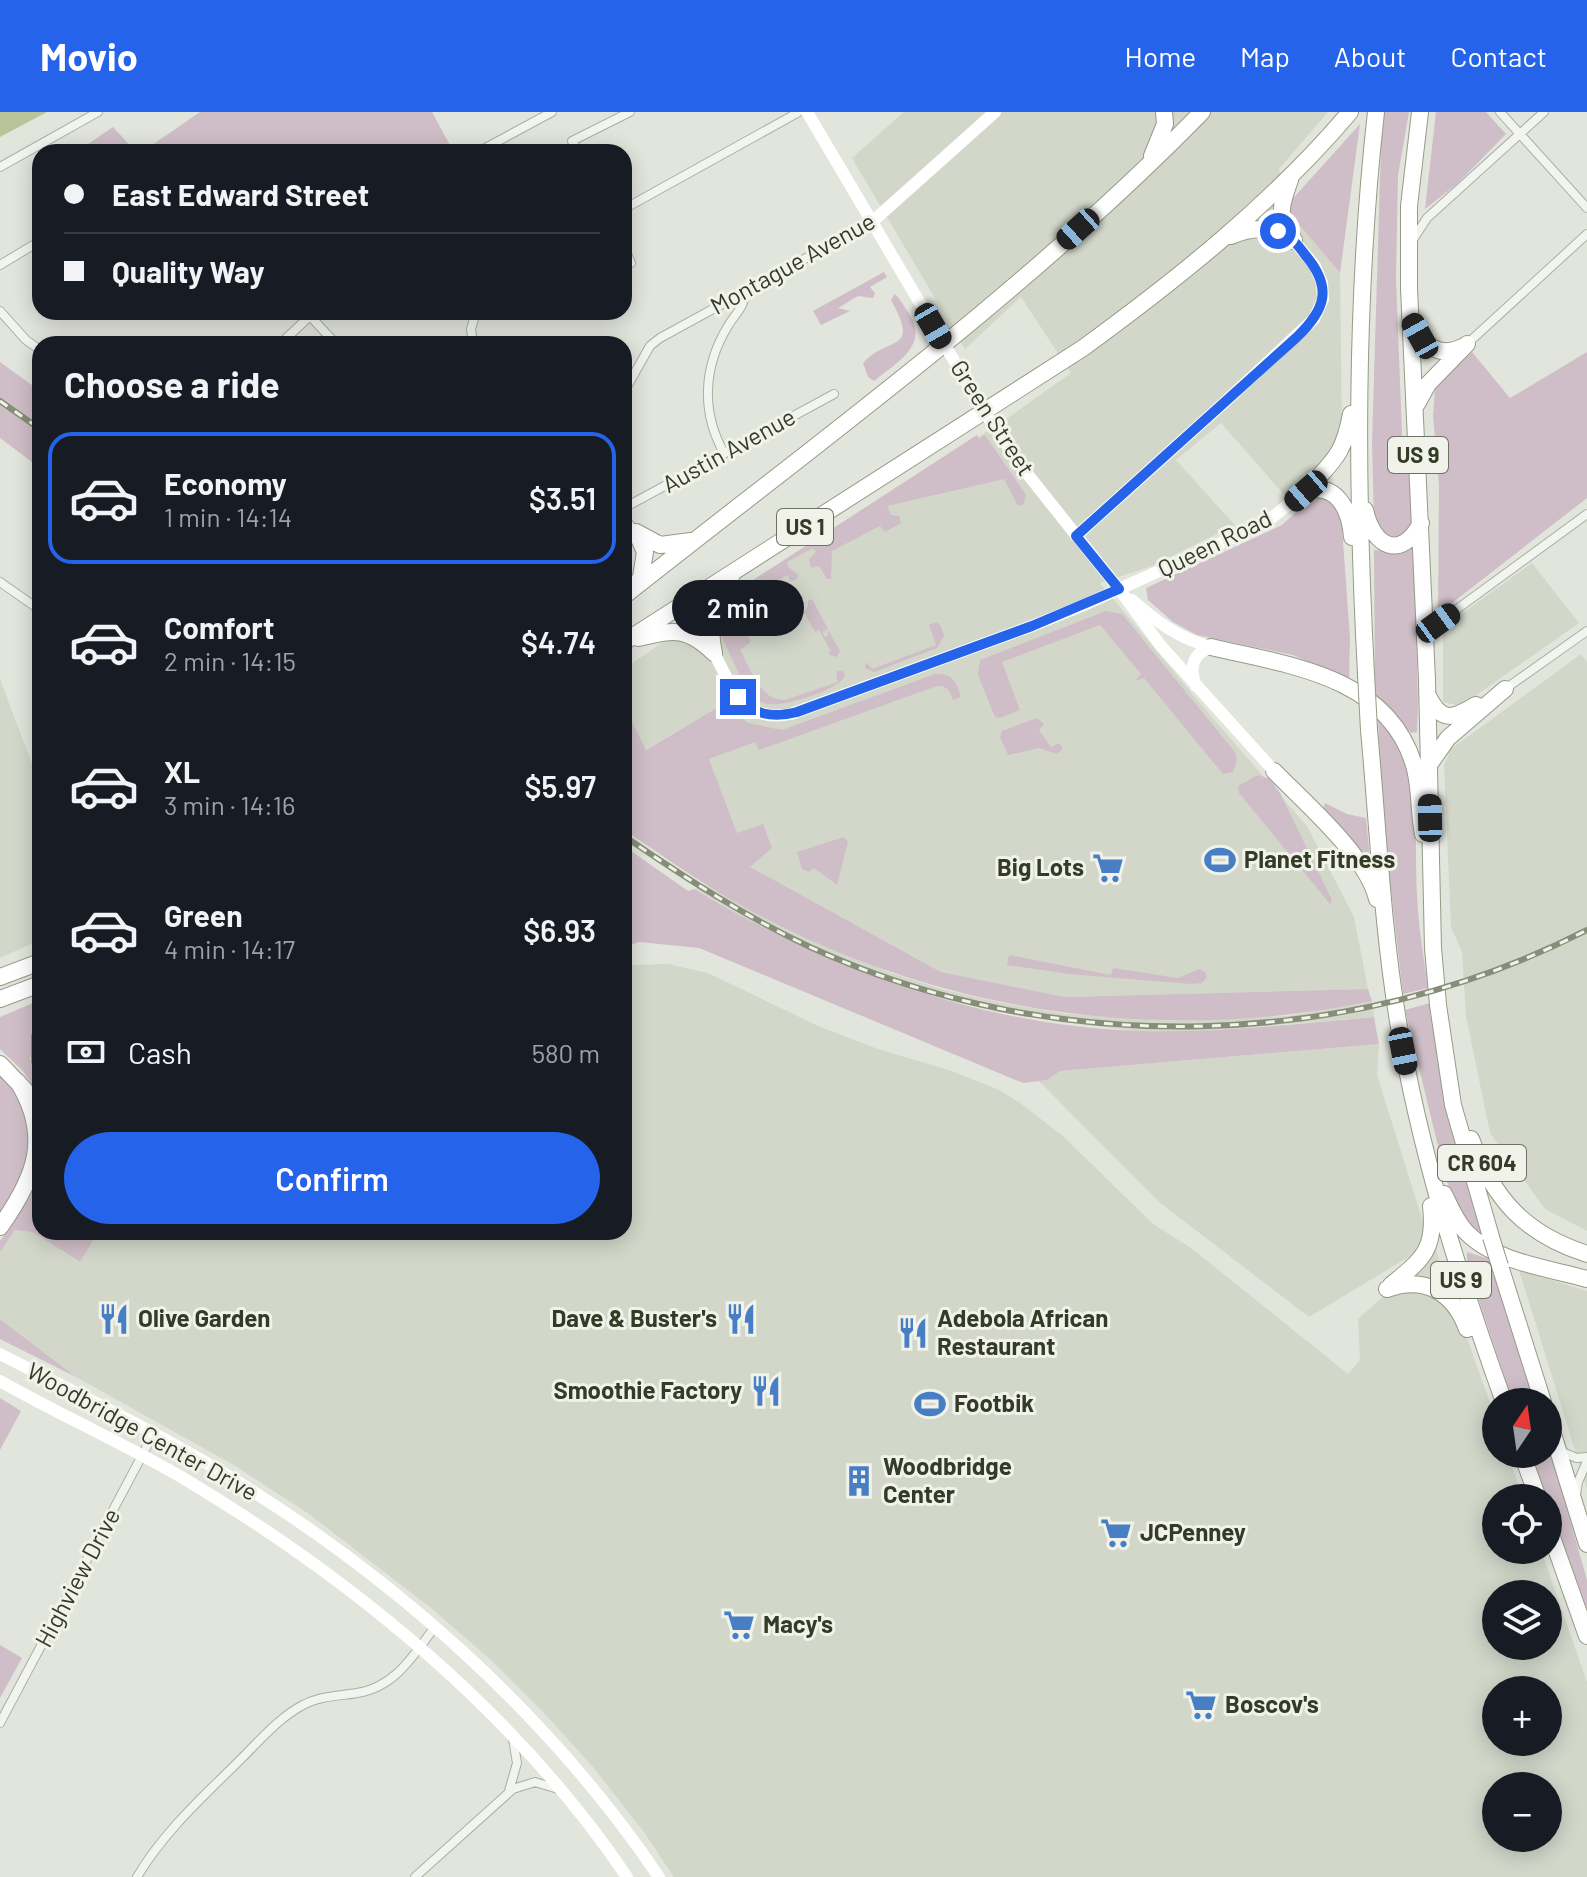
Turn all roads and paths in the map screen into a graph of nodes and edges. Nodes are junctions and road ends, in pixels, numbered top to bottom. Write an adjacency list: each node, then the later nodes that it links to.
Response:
1 (552, 112): 16 (street)
2 (630, 112): 17 (street)
3 (799, 112): 22 (street)
4 (807, 112): 24 (street, Green Street)
5 (995, 112): 24 (street, Montague Avenue)
6 (1164, 112): 19 (highway)
7 (1202, 112): 19 (highway, US 1)
8 (1350, 112): 21 (highway, US 1)
9 (1376, 112): 41 (highway, US 9)
10 (1420, 112): 29 (highway, US 9)
11 (1500, 112): 14 (street)
12 (1544, 112): 14 (street)
13 (95, 113): 15 (street)
14 (1520, 134): 23 (street); 29 (street)
15 (40, 144)
16 (493, 144)
17 (574, 144)
18 (32, 149): 20 (street)
19 (1148, 165): 39 (highway, US 1)
20 (0, 167)
21 (1291, 176): 26 (highway); 27 (highway, US 1)
22 (632, 205)
23 (1587, 208)
24 (872, 222): 31 (street, Montague Avenue); 39 (street, Green Street)
25 (1587, 234): 40 (street)
26 (1294, 241): 27 (highway); 54 (street)
27 (1219, 242): 45 (highway, US 1)
28 (32, 246): 30 (street)
29 (1408, 254): 33 (highway, US 9)
30 (0, 265)
31 (744, 293): 42 (street, Montague Avenue); 46 (street)
32 (0, 311): 38 (street)
33 (1410, 318): 40 (highway); 44 (highway, US 9)
34 (306, 320): 36 (street)
35 (314, 320): 37 (street)
36 (289, 336)
37 (329, 336)
38 (32, 344)
39 (944, 344): 45 (street, Green Street); 55 (highway, US 1)
40 (1467, 344): 44 (highway)
41 (1359, 373): 47 (highway, US 9); 48 (highway)
42 (632, 377)
43 (834, 394): 46 (street, Austin Avenue)
44 (1416, 405): 51 (highway, US 9)
45 (985, 413): 54 (street, Green Street); 56 (highway, US 1)
46 (724, 453): 49 (street, Austin Avenue)
47 (1359, 482): 51 (highway); 60 (highway, US 9)
48 (1306, 491): 59 (street, Queen Road); 60 (highway)
49 (632, 504)
50 (1587, 514): 62 (street)
51 (1421, 523): 62 (highway, US 9)
52 (632, 527): 53 (street)
53 (636, 532): 55 (highway); 58 (highway)
54 (1076, 536): 59 (street, Green Street)
55 (697, 539): 58 (highway, US 1)
56 (734, 572): 64 (highway, US 1); 67 (highway)
57 (0, 582): 61 (street)
58 (632, 583)
59 (1119, 589): 66 (street, Green Street); 67 (street, Queen Road); 68 (street, Green Street)
60 (1362, 597): 74 (highway, US 9, bridge)
61 (32, 604)
62 (1425, 626): 70 (highway, US 9)
63 (1587, 631): 69 (street)
64 (632, 637)
65 (632, 640): 67 (highway)
66 (1211, 647): 68 (street); 73 (highway)
67 (714, 653)
68 (1197, 688): 72 (street, Green Street)
69 (1505, 689): 70 (highway); 71 (highway)
70 (1428, 696): 71 (highway, US 9)
71 (1429, 765): 73 (highway, US 9)
72 (1274, 771): 74 (highway)
73 (1431, 871): 79 (highway, US 9)
74 (1387, 939): 84 (highway, US 9)
75 (32, 965): 76 (highway)
76 (0, 977)
77 (32, 987): 78 (highway)
78 (0, 999)
79 (1441, 1025): 87 (highway, CR 604); 93 (highway, US 9, bridge)
80 (0, 1064): 81 (highway)
81 (18, 1082): 82 (highway); 83 (highway)
82 (32, 1097)
83 (32, 1112)
84 (1427, 1160): 88 (highway, CR 604); 91 (highway); 92 (highway, US 9)
85 (32, 1166): 86 (highway)
86 (0, 1227)
87 (1587, 1254)
88 (1587, 1279)
89 (0, 1354): 94 (street, Woodbridge Center Drive)
90 (0, 1381): 96 (street, Woodbridge Center Drive)
91 (1496, 1388)
92 (1499, 1388)
93 (1539, 1388)
94 (154, 1433): 96 (street, Highview Drive); 102 (street, Woodbridge Center Drive)
95 (1562, 1450): 97 (street)
96 (143, 1456): 104 (street, Woodbridge Center Drive); 105 (street, Highview Drive)
97 (1587, 1459): 99 (street)
98 (1562, 1464): 99 (highway)
99 (1576, 1508): 100 (highway)
100 (1587, 1544)
101 (1561, 1564): 103 (highway)
102 (434, 1628): 104 (street); 112 (street, Woodbridge Center Drive)
103 (1587, 1636)
104 (418, 1648): 106 (street, Woodbridge Center Drive); 109 (street)
105 (0, 1723)
106 (512, 1736): 107 (street); 108 (street, Woodbridge Center Drive)
107 (509, 1792): 108 (street); 110 (street)
108 (565, 1795): 111 (street, Woodbridge Center Drive)
109 (137, 1877)
110 (415, 1877)
111 (627, 1877)
112 (659, 1877)

